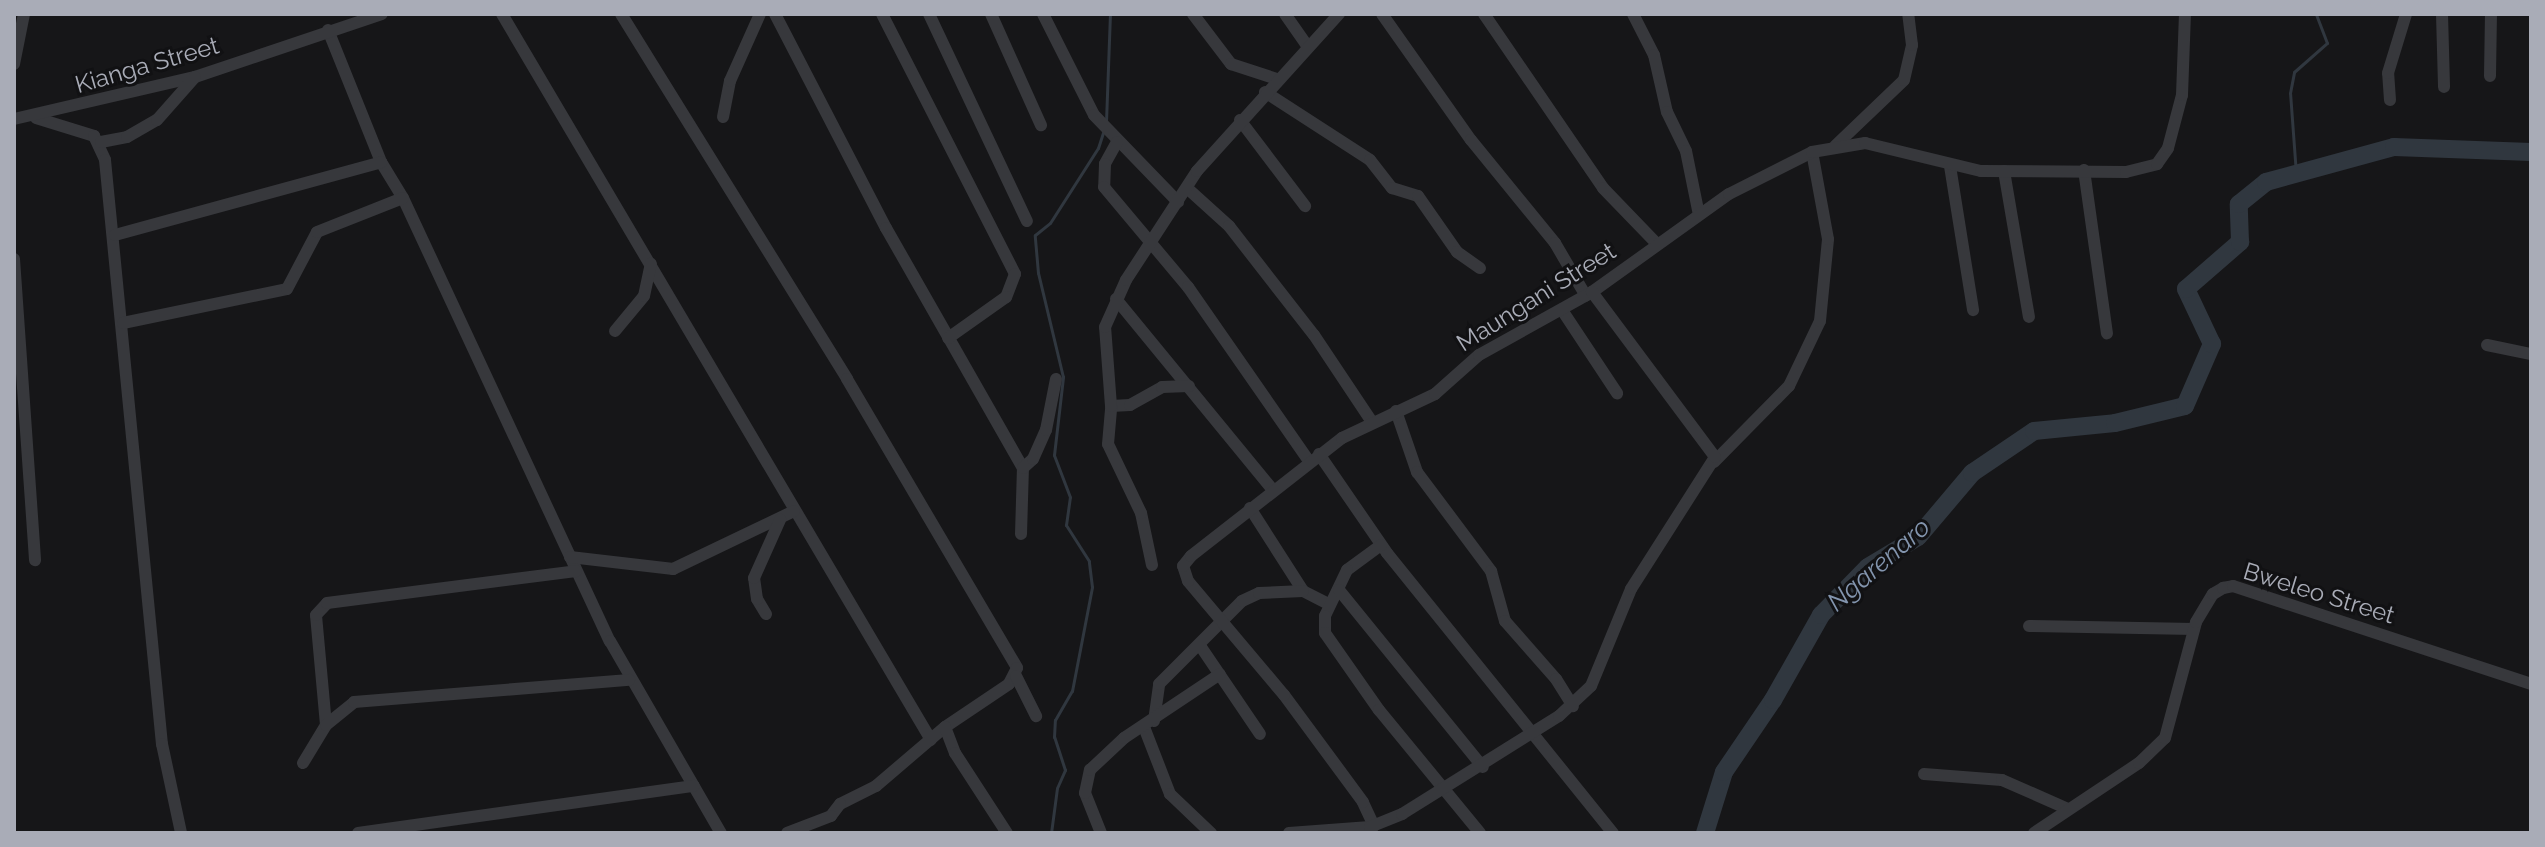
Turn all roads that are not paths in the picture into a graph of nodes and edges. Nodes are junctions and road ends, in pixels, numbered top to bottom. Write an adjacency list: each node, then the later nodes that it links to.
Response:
1 (24, 14): 24 (street)
2 (382, 14): 22 (street, Kianga Street)
3 (502, 14): 54 (street)
4 (621, 14): 95 (street)
5 (760, 14): 31 (street)
6 (775, 14): 64 (street)
7 (882, 14): 64 (street)
8 (929, 14): 49 (street)
9 (991, 14): 35 (street)
10 (1043, 14): 37 (street)
11 (1193, 14): 27 (street)
12 (1285, 14): 23 (street)
13 (1339, 14): 23 (street)
14 (1382, 14): 56 (street)
15 (1484, 14): 52 (street)
16 (1633, 14): 48 (street)
17 (1908, 14): 38 (street)
18 (2185, 14): 42 (street, Maungani Street)
19 (2406, 14): 30 (street)
20 (2442, 14): 28 (street)
21 (2491, 14): 25 (street)
22 (328, 30): 26 (street, Kianga Street); 40 (street)
23 (1308, 47): 27 (street)
24 (14, 64)
25 (2490, 76)
26 (195, 77): 32 (street, Kianga Street); 36 (street)
27 (1277, 79): 29 (street)
28 (2444, 87)
29 (1265, 92): 34 (street); 55 (street)
30 (2390, 100)
31 (723, 117)
32 (36, 118): 33 (street, Kianga Street); 36 (street)
33 (14, 119)
34 (1240, 120): 44 (street); 47 (street)
35 (1041, 125)
36 (101, 142): 50 (street)
37 (1117, 142): 46 (street); 51 (street)
38 (1835, 146): 39 (street, Maungani Street); 41 (street, Maungani Street)
39 (1812, 152): 48 (street, Maungani Street); 74 (street)
40 (381, 162): 45 (street); 50 (street)
41 (1950, 166): 43 (street, Maungani Street); 59 (street)
42 (2084, 170): 43 (street, Maungani Street); 63 (street)
43 (2004, 171): 60 (street)
44 (1187, 188): 46 (street); 72 (street)
45 (403, 198): 61 (street); 82 (street)
46 (1178, 202): 51 (street)
47 (1305, 206)
48 (1699, 215): 52 (street, Maungani Street)
49 (1027, 221)
50 (115, 235): 61 (street)
51 (1153, 243): 57 (street); 73 (street)
52 (1657, 244): 56 (street, Maungani Street)
53 (14, 259): 83 (street)
54 (651, 264): 62 (street); 78 (street)
55 (1480, 268)
56 (1589, 294): 58 (street, Maungani Street); 74 (street)
57 (1116, 299): 68 (street); 70 (street)
58 (1562, 310): 69 (street); 71 (street, Maungani Street)
59 (1973, 310)
60 (2029, 317)
61 (123, 323): 113 (street)
62 (615, 331)
63 (2107, 333)
64 (948, 338): 75 (street)
65 (2487, 345): 66 (street)
66 (2531, 354)
67 (1056, 379): 75 (street)
68 (1189, 386): 70 (street); 76 (street)
69 (1617, 393)
70 (1111, 406): 84 (street)
71 (1396, 411): 72 (street, Maungani Street); 98 (street)
72 (1372, 422): 73 (street, Maungani Street)
73 (1314, 458): 76 (street, Maungani Street); 81 (street)
74 (1714, 462): 98 (street)
75 (1023, 468): 80 (street)
76 (1273, 490): 77 (street, Maungani Street)
77 (1250, 508): 87 (street); 90 (street, Maungani Street)
78 (794, 511): 79 (street); 105 (street)
79 (780, 520): 82 (street); 89 (street)
80 (1021, 534)
81 (1381, 545): 86 (street); 104 (street)
82 (570, 557): 85 (street)
83 (35, 560)
84 (1152, 565)
85 (576, 571): 96 (street); 101 (street)
86 (1339, 590): 88 (street); 107 (street)
87 (1303, 591): 88 (street); 90 (street)
88 (1330, 605): 110 (street)
89 (766, 614)
90 (1224, 622): 93 (street); 112 (street, Maungani Street)
91 (2029, 626): 92 (street)
92 (2194, 629): 97 (street, Bweleo Street); 111 (street, Bweleo Street)
93 (1201, 647): 94 (street); 100 (street)
94 (1220, 674): 100 (street); 103 (street)
95 (1016, 676): 99 (street); 102 (street)
96 (629, 680): 101 (street); 109 (street)
97 (2531, 684)
98 (1573, 706): 104 (street)
99 (1036, 716)
100 (1149, 724): 118 (street); 119 (street)
101 (326, 725): 106 (street)
102 (945, 727): 105 (street); 117 (street)
103 (1260, 734)
104 (1530, 735): 107 (street); 122 (street)
105 (931, 740): 116 (street)
106 (303, 763)
107 (1483, 767): 110 (street)
108 (1924, 774): 111 (street)
109 (694, 786): 114 (street); 115 (street)
110 (1445, 789): 112 (street); 121 (street)
111 (2068, 809): 123 (street, Bweleo Street)
112 (1380, 827): 120 (street)
113 (181, 833)
114 (358, 833)
115 (721, 833)
116 (787, 833)
117 (1007, 833)
118 (1101, 833)
119 (1211, 833)
120 (1289, 833)
121 (1480, 833)
122 (1613, 833)
123 (2034, 833)

